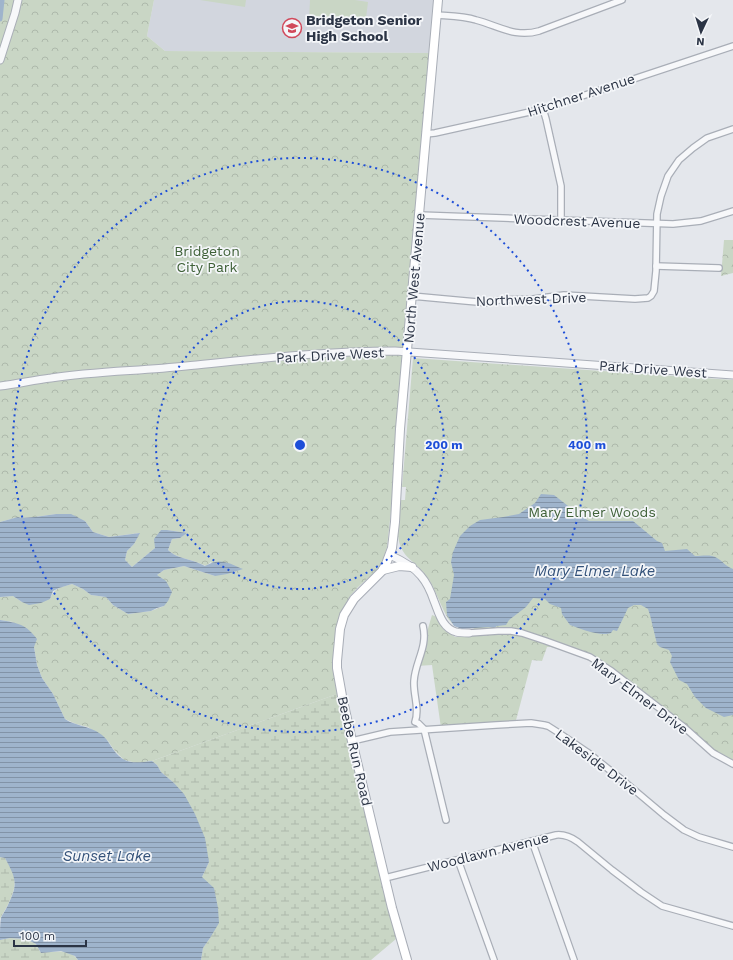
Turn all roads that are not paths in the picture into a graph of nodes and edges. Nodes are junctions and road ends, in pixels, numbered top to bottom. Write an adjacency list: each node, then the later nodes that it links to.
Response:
1 (18, 0): 6 (street)
2 (438, 0): 4 (main road, North West Avenue)
3 (622, 0): 4 (street)
4 (436, 15): 9 (main road, North West Avenue)
5 (733, 46): 7 (street, Hitchner Avenue)
6 (0, 60)
7 (543, 109): 9 (street, Hitchner Avenue); 12 (street)
8 (733, 129): 13 (street)
9 (426, 134): 11 (main road, North West Avenue)
10 (733, 212): 13 (street, Woodcrest Avenue)
11 (419, 215): 12 (street, Woodcrest Avenue); 16 (main road, North West Avenue)
12 (561, 220): 13 (street, Woodcrest Avenue)
13 (657, 224): 14 (street)
14 (656, 266): 15 (street); 16 (street, Northwest Drive)
15 (719, 268)
16 (412, 296): 17 (main road, North West Avenue)
17 (407, 352): 18 (street, Park Drive West); 19 (street, Park Drive West); 20 (main road, North West Avenue)
18 (733, 376)
19 (0, 386)
20 (390, 555): 21 (street, Mary Elmer Drive); 22 (main road, Beebe Run Road)
21 (412, 566): 22 (main road); 24 (street, Mary Elmer Drive)
22 (384, 570): 26 (main road, Beebe Run Road)
23 (423, 626): 25 (street)
24 (469, 633): 27 (street, Mary Elmer Drive)
25 (424, 729): 26 (street, Lakeside Drive); 28 (street); 30 (street, Lakeside Drive)
26 (352, 742): 32 (main road, Beebe Run Road)
27 (733, 764)
28 (446, 820)
29 (532, 841): 31 (street, Woodlawn Avenue); 33 (street, Woodlawn Avenue); 36 (street)
30 (733, 847)
31 (458, 860): 32 (street, Woodlawn Avenue); 35 (street)
32 (385, 878): 34 (main road, Beebe Run Road)
33 (733, 926)
34 (407, 960)
35 (494, 960)
36 (574, 960)

